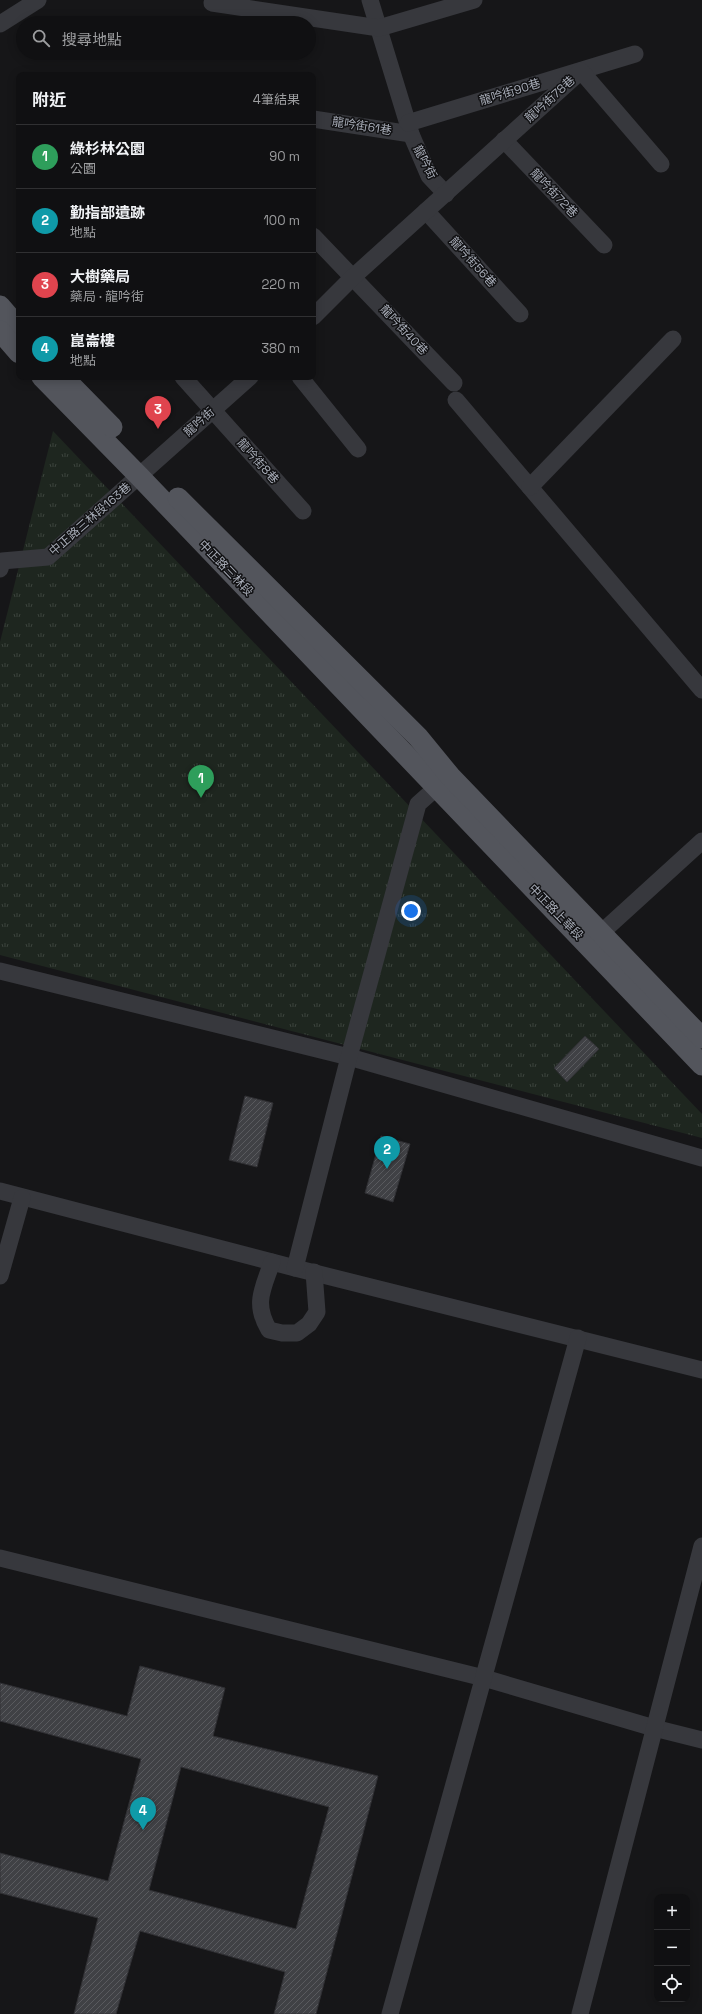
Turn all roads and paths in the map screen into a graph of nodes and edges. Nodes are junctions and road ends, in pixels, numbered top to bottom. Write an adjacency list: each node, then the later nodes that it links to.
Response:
1 (38, 0): 7 (street)
2 (370, 0): 8 (street, 龍吟街)
3 (474, 0): 8 (street)
4 (212, 4): 5 (street)
5 (296, 16)
6 (316, 19): 8 (street)
7 (0, 24)
8 (379, 28): 12 (street, 龍吟街)
9 (635, 54): 10 (street, 龍吟街90巷)
10 (581, 71): 12 (street, 龍吟街90巷); 13 (street, 龍吟街78巷); 14 (street, 龍吟街78巷)
11 (316, 118): 12 (street, 龍吟街61巷)
12 (409, 129): 15 (street, 龍吟街)
13 (504, 140): 15 (street, 龍吟街78巷); 18 (street, 龍吟街72巷)
14 (661, 164)
15 (446, 194): 16 (street)
16 (426, 211): 19 (street); 22 (street, 龍吟街56巷)
17 (316, 239): 19 (street, 龍吟街40巷)
18 (604, 245)
19 (353, 277): 21 (street); 32 (street, 龍吟街40巷)
20 (0, 306): 23 (main road)
21 (316, 314)
22 (520, 314)
23 (16, 325)
24 (0, 331): 26 (main road)
25 (673, 339): 37 (street)
26 (16, 350)
27 (45, 380): 36 (main road, 中正路三林段)
28 (66, 380): 36 (main road, 中正路三林段)
29 (186, 380): 34 (street, 龍吟街8巷)
30 (247, 380): 34 (street, 龍吟街)
31 (302, 380): 35 (street)
32 (454, 383)
33 (456, 400): 37 (street)
34 (213, 410): 36 (street, 龍吟街); 38 (street, 龍吟街8巷)
35 (358, 449)
36 (144, 472): 39 (street, 中正路三林段163巷); 41 (main road, 中正路三林段); 42 (main road, 中正路三林段)
37 (530, 487): 40 (street)
38 (303, 511)
39 (1, 565)
40 (702, 690)
41 (418, 737): 43 (main road, 中正路上華段)
42 (409, 760): 43 (main road, 中正路上華段)
43 (443, 782): 45 (main road, 中正路上華段); 48 (street); 49 (main road, 中正路上華段)
44 (702, 841): 45 (street)
45 (601, 933): 47 (main road, 中正路上華段)
46 (0, 971): 48 (street)
47 (702, 1038)
48 (349, 1057): 50 (street); 54 (street)
49 (702, 1065)
50 (702, 1158)
51 (0, 1191): 52 (street)
52 (22, 1198): 53 (street); 56 (street)
53 (272, 1262): 54 (street); 55 (street)
54 (295, 1268): 55 (street)
55 (314, 1272): 57 (street)
56 (0, 1276)
57 (578, 1338): 58 (street); 61 (street)
58 (702, 1370)
59 (702, 1546): 62 (street)
60 (0, 1558): 61 (street)
61 (484, 1678): 62 (street); 64 (street)
62 (654, 1728): 63 (street); 65 (street)
63 (702, 1740)
64 (390, 2014)
65 (580, 2014)

